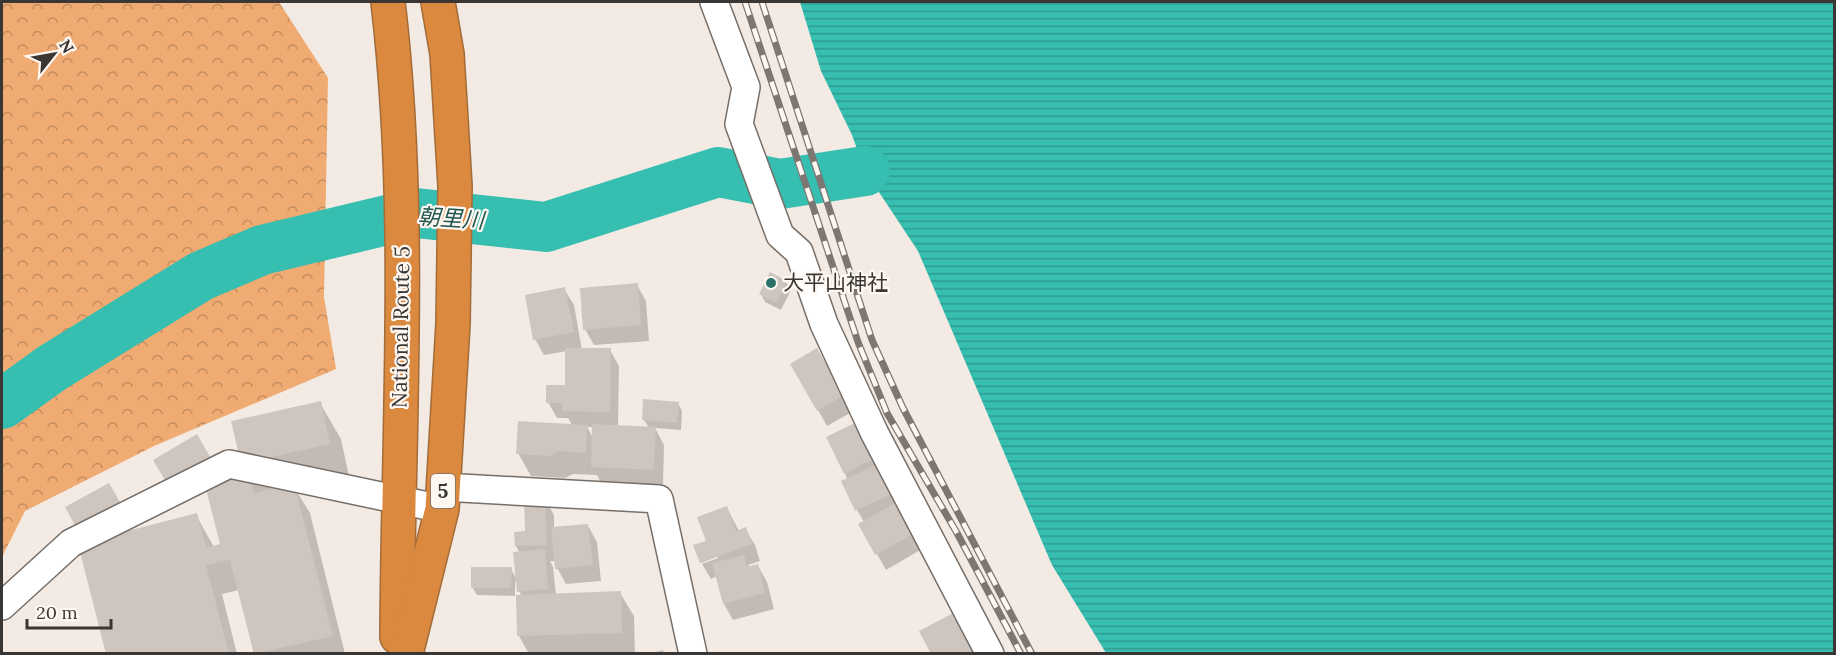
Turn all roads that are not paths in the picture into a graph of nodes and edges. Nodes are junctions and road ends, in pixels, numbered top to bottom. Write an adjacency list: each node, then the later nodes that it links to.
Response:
1 (388, 2): 5 (highway, National Route 5)
2 (438, 2): 4 (highway, 5)
3 (714, 2): 10 (street)
4 (443, 498): 5 (street); 8 (highway, 5); 9 (street)
5 (398, 500): 6 (street); 7 (highway, National Route 5)
6 (2, 606)
7 (397, 654)
8 (406, 654)
9 (693, 654)
10 (990, 654)

